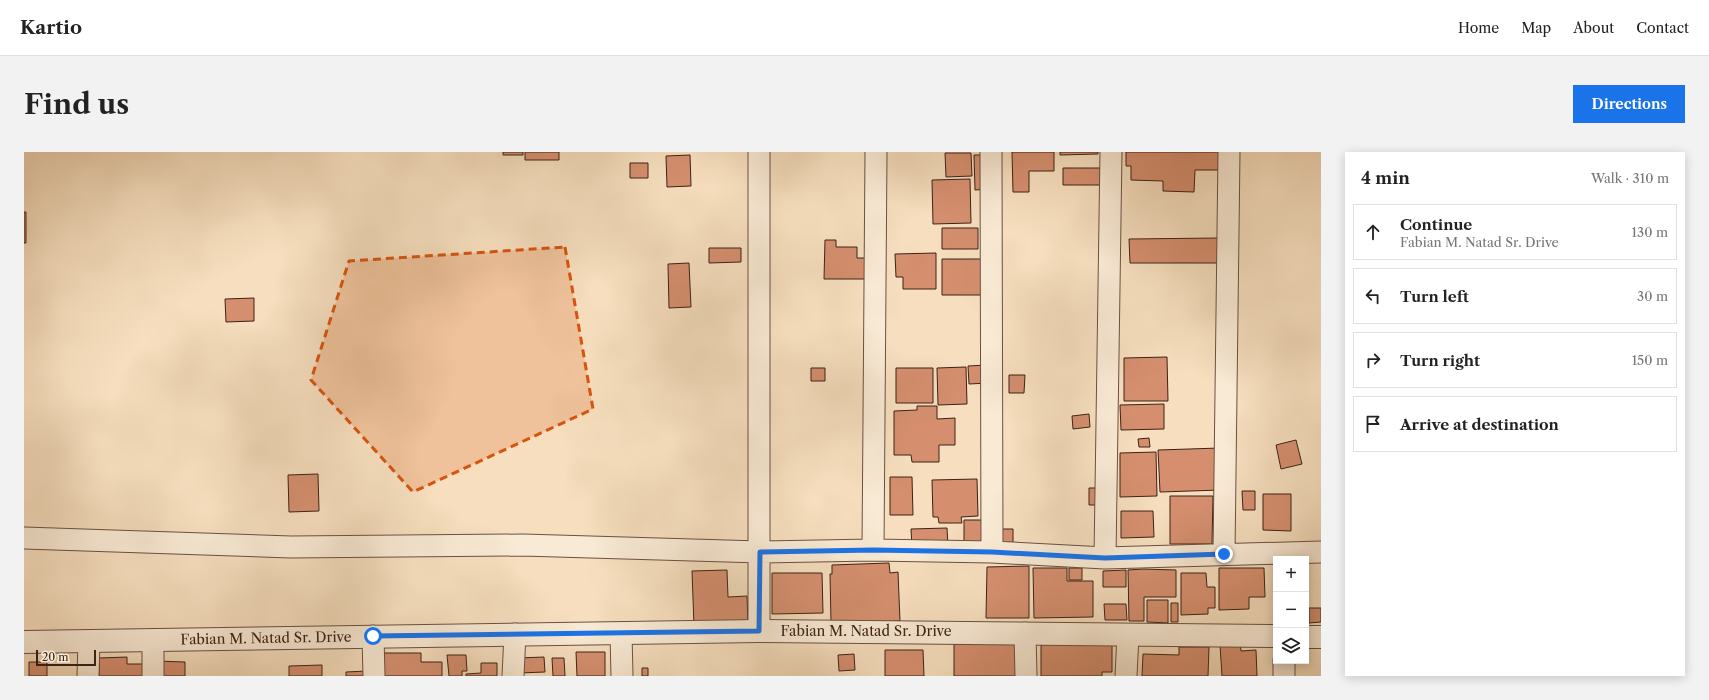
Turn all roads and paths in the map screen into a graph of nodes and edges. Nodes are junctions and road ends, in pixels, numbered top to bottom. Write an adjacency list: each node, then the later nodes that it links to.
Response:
1 (759, 152): 8 (street)
2 (876, 152): 7 (street)
3 (991, 152): 9 (street)
4 (1111, 152): 12 (street)
5 (1228, 152): 11 (street)
6 (24, 538): 8 (street)
7 (873, 550): 8 (street); 9 (street)
8 (760, 552): 13 (street)
9 (992, 552): 12 (street)
10 (1321, 552): 11 (street)
11 (1224, 554): 12 (street)
12 (1105, 558)
13 (759, 631): 14 (street, Fabian M. Natad Sr. Drive); 15 (street, Fabian M. Natad Sr. Drive)
14 (621, 633): 16 (street, Fabian M. Natad Sr. Drive); 30 (street)
15 (1025, 633): 17 (street, Fabian M. Natad Sr. Drive); 31 (street)
16 (515, 634): 18 (street, Fabian M. Natad Sr. Drive); 29 (street)
17 (1128, 635): 19 (street, Fabian M. Natad Sr. Drive); 32 (street)
18 (373, 636): 22 (street, Fabian M. Natad Sr. Drive); 28 (street)
19 (1273, 636)
20 (1309, 637): 21 (street)
21 (1321, 637)
22 (153, 640): 23 (street, Fabian M. Natad Sr. Drive); 27 (street)
23 (88, 641): 24 (street, Fabian M. Natad Sr. Drive); 26 (street)
24 (24, 642)
25 (1284, 664): 33 (street)
26 (88, 676)
27 (153, 676)
28 (374, 676)
29 (513, 676)
30 (622, 676)
31 (1026, 676)
32 (1126, 676)
33 (1284, 676)

